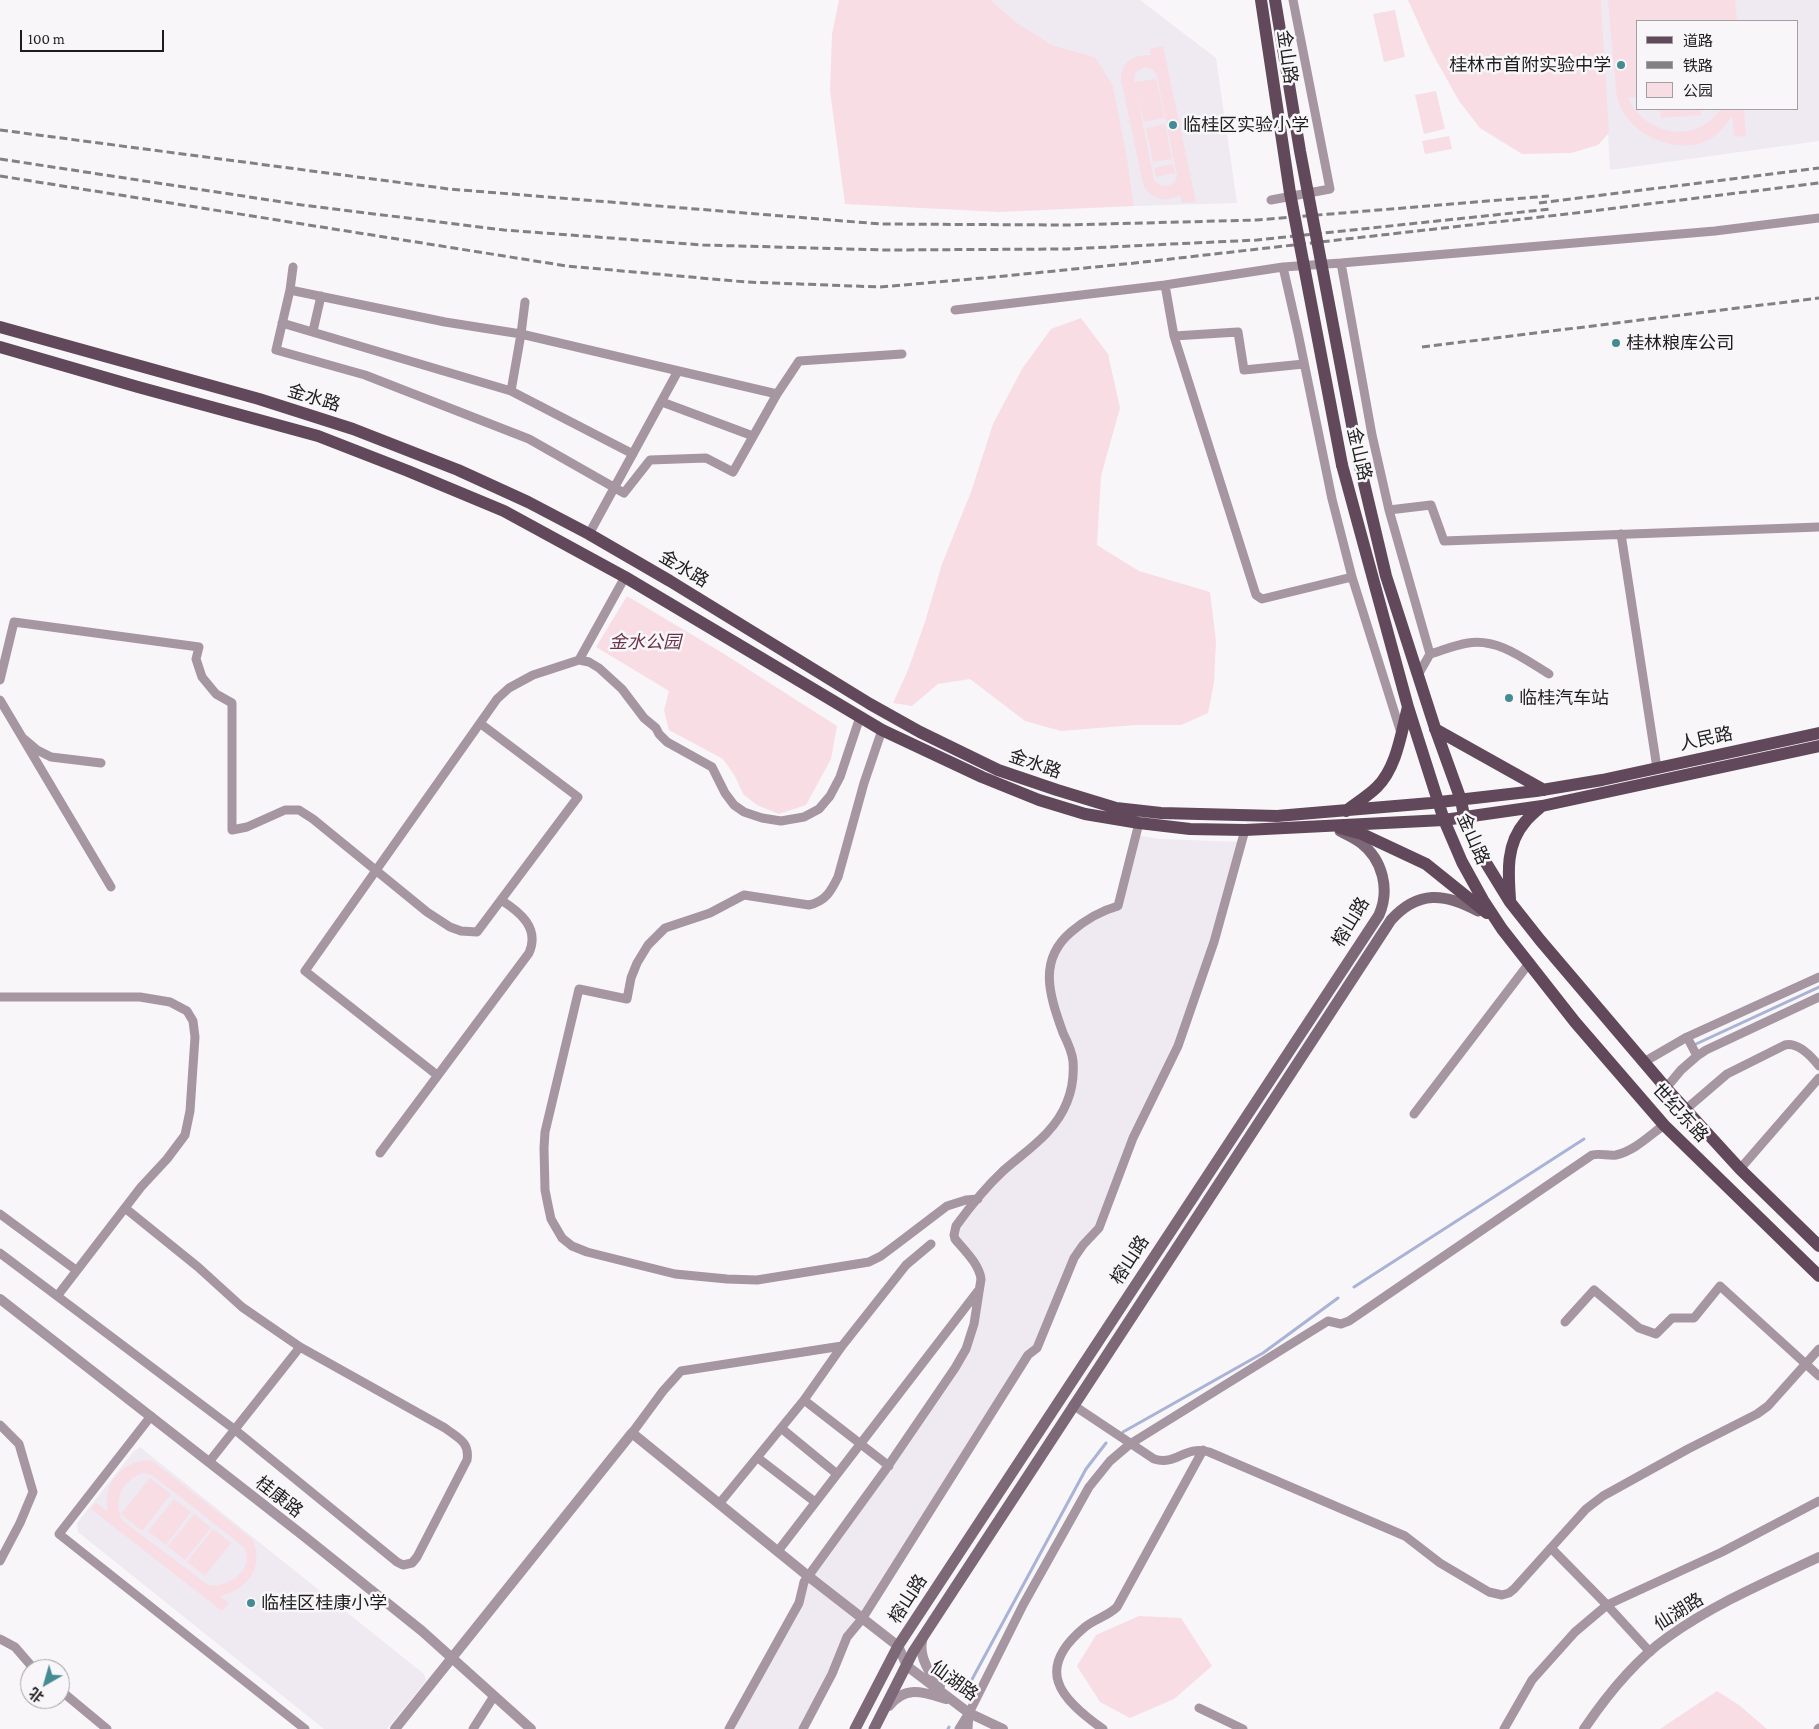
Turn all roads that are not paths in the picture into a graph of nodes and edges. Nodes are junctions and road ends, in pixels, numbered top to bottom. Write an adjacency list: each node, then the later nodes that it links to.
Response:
1 (1261, 0): 41 (main road, 金山路, bridge)
2 (1275, 0): 38 (main road, 金山路, bridge)
3 (1294, 0): 4 (street)
4 (1271, 200)
5 (1819, 218): 6 (street)
6 (1340, 263): 7 (street); 29 (street)
7 (1283, 267): 9 (street); 21 (street)
8 (294, 268): 10 (street)
9 (1165, 285): 13 (street); 18 (street)
10 (290, 290): 11 (street); 14 (street)
11 (320, 296): 16 (street); 17 (street)
12 (525, 302): 17 (street)
13 (955, 310)
14 (282, 323): 16 (street); 28 (street)
15 (0, 327): 31 (main road, 金水路)
16 (313, 332): 23 (street)
17 (521, 334): 22 (street); 23 (street)
18 (1174, 336): 21 (street); 34 (street)
19 (0, 347): 33 (main road, 金水路)
20 (902, 354): 24 (street)
21 (1304, 364): 34 (street)
22 (678, 371): 24 (street); 25 (street)
23 (511, 391): 27 (street)
24 (777, 394): 26 (street)
25 (662, 402): 26 (street); 27 (street)
26 (753, 436): 28 (street)
27 (633, 454): 28 (street)
28 (614, 488): 31 (street)
29 (1388, 510): 32 (street); 35 (street)
30 (1819, 527): 32 (street)
31 (589, 534): 56 (main road, 金水路)
32 (1621, 534): 51 (street)
33 (624, 577): 36 (street); 42 (main road, 金水路)
34 (1352, 577): 46 (street)
35 (1430, 654): 37 (street); 38 (street)
36 (579, 660): 42 (street); 43 (street)
37 (1550, 674)
38 (1418, 675): 45 (main road, 金山路)
39 (0, 680): 62 (street)
40 (0, 700): 48 (street)
41 (1408, 707): 46 (main road); 54 (main road, 金山路)
42 (860, 717): 44 (main road, 金水路)
43 (481, 724): 62 (street); 64 (street)
44 (882, 730): 59 (main road, 金水路); 83 (street)
45 (1436, 730): 52 (main road); 53 (main road, 金山路)
46 (1401, 733): 56 (main road)
47 (1819, 733): 51 (main road, 人民路)
48 (20, 736): 50 (street); 63 (street)
49 (1819, 746): 55 (main road, 人民路)
50 (101, 763)
51 (1657, 768): 52 (main road, 人民路)
52 (1544, 790): 53 (main road, 人民路)
53 (1461, 800): 54 (main road, 金水路); 57 (main road, 金山路)
54 (1440, 802): 56 (main road, 金水路); 58 (main road, 金山路)
55 (1542, 806): 57 (main road, 人民路); 65 (main road)
56 (1346, 811)
57 (1464, 816): 58 (main road, 金水路); 65 (main road, 金山路)
58 (1444, 820): 60 (main road, 金水路); 66 (main road, 金山路)
59 (1139, 823): 61 (main road, 金水路); 83 (street)
60 (1328, 825): 61 (main road, 金水路); 66 (main road); 124 (main road, 榕山路)
61 (1245, 830): 123 (street)
62 (377, 870): 64 (street); 75 (street)
63 (111, 887)
64 (501, 900): 75 (street)
65 (1510, 902): 73 (main road, 世纪东路)
66 (1496, 920): 67 (main road, 世纪东路); 101 (main road, 榕山路)
67 (1530, 962): 79 (street); 80 (main road, 世纪东路)
68 (1819, 977): 71 (street)
69 (0, 997): 84 (street)
70 (1819, 997): 72 (street)
71 (1687, 1037): 72 (street); 73 (street)
72 (1697, 1056): 77 (street)
73 (1644, 1062): 77 (main road, 世纪东路)
74 (1819, 1066): 78 (street)
75 (437, 1075): 81 (street)
76 (1819, 1078): 82 (street)
77 (1666, 1088): 78 (main road, 世纪东路)
78 (1685, 1110): 82 (main road, 世纪东路)
79 (1414, 1114)
80 (1664, 1125): 90 (main road, 世纪东路); 108 (street)
81 (380, 1153)
82 (1740, 1169): 87 (main road, 世纪东路)
83 (978, 1199): 91 (street)
84 (125, 1208): 89 (street); 96 (street)
85 (0, 1214): 89 (street)
86 (931, 1244): 95 (street)
87 (1819, 1246)
88 (0, 1253): 92 (street)
89 (76, 1270): 92 (street)
90 (1819, 1276)
91 (979, 1288): 107 (street); 112 (street)
92 (58, 1295): 105 (street)
93 (0, 1299): 102 (street, 桂康路)
94 (1565, 1322): 98 (street)
95 (842, 1346): 100 (street); 106 (street)
96 (300, 1347): 105 (street); 105 (street)
97 (1819, 1349): 98 (street)
98 (1805, 1365): 99 (street); 117 (street)
99 (1819, 1376)
100 (804, 1400): 104 (street); 107 (street)
101 (1073, 1405): 108 (street); 126 (main road, 榕山路)
102 (150, 1416): 111 (street, 桂康路); 141 (street)
103 (0, 1425): 120 (street)
104 (781, 1428): 110 (street); 113 (street)
105 (234, 1429): 111 (street)
106 (632, 1433): 116 (street); 131 (street)
107 (860, 1444): 112 (street); 113 (street)
108 (1130, 1444): 109 (street); 138 (street)
109 (1203, 1450): 117 (street); 152 (street)
110 (758, 1458): 115 (street); 116 (street)
111 (208, 1462): 131 (street, 桂康路)
112 (889, 1466): 121 (street)
113 (838, 1474): 115 (street)
114 (1819, 1501): 122 (street)
115 (815, 1502): 118 (street)
116 (719, 1504): 118 (street)
117 (1551, 1548): 122 (street)
118 (778, 1552): 121 (street)
119 (1819, 1558): 129 (street, 仙湖路)
120 (0, 1561)
121 (808, 1576): 123 (street); 145 (street)
122 (1607, 1605): 129 (street); 154 (street)
123 (862, 1618): 125 (street); 146 (street)
124 (906, 1633): 125 (street); 128 (main road, 榕山路)
125 (886, 1635): 128 (street); 132 (street)
126 (924, 1635): 133 (main road, 榕山路); 136 (street)
127 (0, 1639): 130 (street)
128 (898, 1646): 132 (main road, 榕山路); 133 (street, 仙湖路)
129 (1650, 1652): 155 (street, 仙湖路)
130 (25, 1659)
131 (452, 1659): 134 (street, 桂康路); 142 (street)
132 (889, 1664): 147 (main road, 榕山路)
133 (907, 1666): 136 (street, 仙湖路); 139 (main road, 榕山路)
134 (494, 1696): 143 (street); 144 (street, 桂康路)
135 (70, 1698): 140 (street)
136 (952, 1700): 138 (street, 仙湖路); 139 (street)
137 (1199, 1708): 153 (street)
138 (969, 1713): 149 (street); 150 (street); 151 (street, 仙湖路)
139 (882, 1714): 148 (main road, 榕山路)
140 (107, 1729)
141 (305, 1729)
142 (394, 1729)
143 (473, 1729)
144 (531, 1729)
145 (729, 1729)
146 (803, 1729)
147 (855, 1729)
148 (874, 1729)
149 (959, 1729)
150 (968, 1729)
151 (1003, 1729)
152 (1103, 1729)
153 (1243, 1729)
154 (1504, 1729)
155 (1584, 1729)

